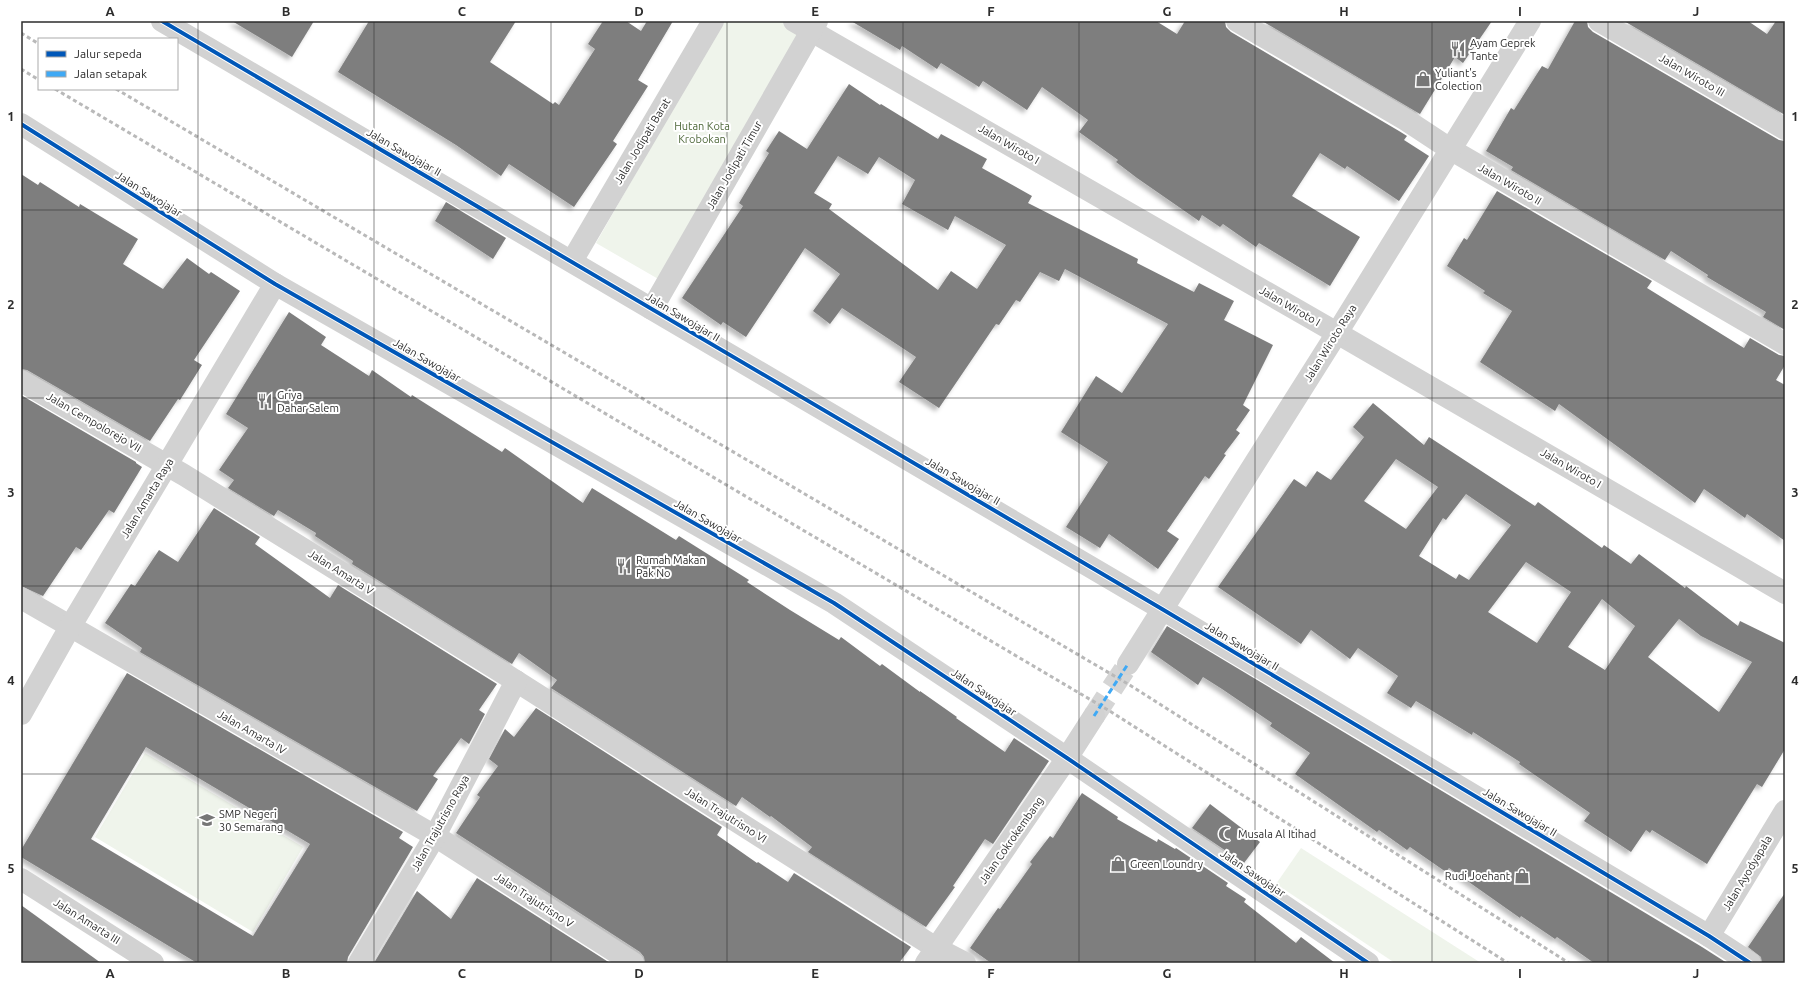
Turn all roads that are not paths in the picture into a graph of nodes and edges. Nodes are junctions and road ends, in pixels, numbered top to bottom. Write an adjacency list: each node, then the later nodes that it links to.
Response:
1 (162, 21): 10 (street, Jalan Sawojajar II)
2 (713, 21): 10 (street, Jalan Jodipati Barat)
3 (1237, 21): 9 (street, Jalan Wiroto II)
4 (1530, 21): 9 (street, Jalan Wiroto Raya)
5 (1599, 21): 8 (street, Jalan Wiroto III)
6 (807, 24): 12 (street, Jalan Jodipati Timur); 13 (street, Jalan Wiroto I)
7 (21, 124): 11 (street, Jalan Sawojajar)
8 (1785, 129)
9 (1450, 149): 13 (street, Jalan Wiroto Raya); 14 (street, Jalan Wiroto II)
10 (572, 261): 12 (street, Jalan Sawojajar II)
11 (275, 284): 16 (street, Jalan Amarta Raya); 25 (street, Jalan Sawojajar)
12 (652, 309): 19 (street, Jalan Sawojajar II)
13 (1338, 333): 17 (street, Jalan Wiroto I); 19 (street, Jalan Wiroto Raya)
14 (1785, 344)
15 (21, 380): 16 (street, Jalan Cempolorejo VII)
16 (167, 464): 20 (street, Jalan Amarta Raya); 22 (street, Jalan Amarta V)
17 (1785, 593)
18 (21, 598): 20 (street, Jalan Amarta IV)
19 (1162, 609): 21 (street, Jalan Wiroto Raya); 29 (street, Jalan Sawojajar II)
20 (70, 627): 23 (street, Jalan Amarta Raya); 27 (street, Jalan Amarta IV)
21 (1128, 664)
22 (516, 681): 27 (street, Jalan Trajutrisno Raya); 30 (street, Jalan Trajutrisno VI)
23 (21, 714)
24 (1094, 716): 25 (street, Jalan Cokrokembang)
25 (1067, 758): 30 (street, Jalan Cokrokembang); 35 (street, Jalan Sawojajar)
26 (1785, 811): 29 (street, Jalan Ayodyapala)
27 (435, 836): 32 (street, Jalan Trajutrisno Raya); 33 (street, Jalan Trajutrisno V)
28 (21, 879): 31 (street, Jalan Amarta III)
29 (1709, 936): 36 (street, Jalan Sawojajar II)
30 (931, 956): 34 (street, Jalan Trajutrisno VI)
31 (153, 963)
32 (359, 963)
33 (633, 963)
34 (965, 963)
35 (1368, 963)
36 (1750, 963)

